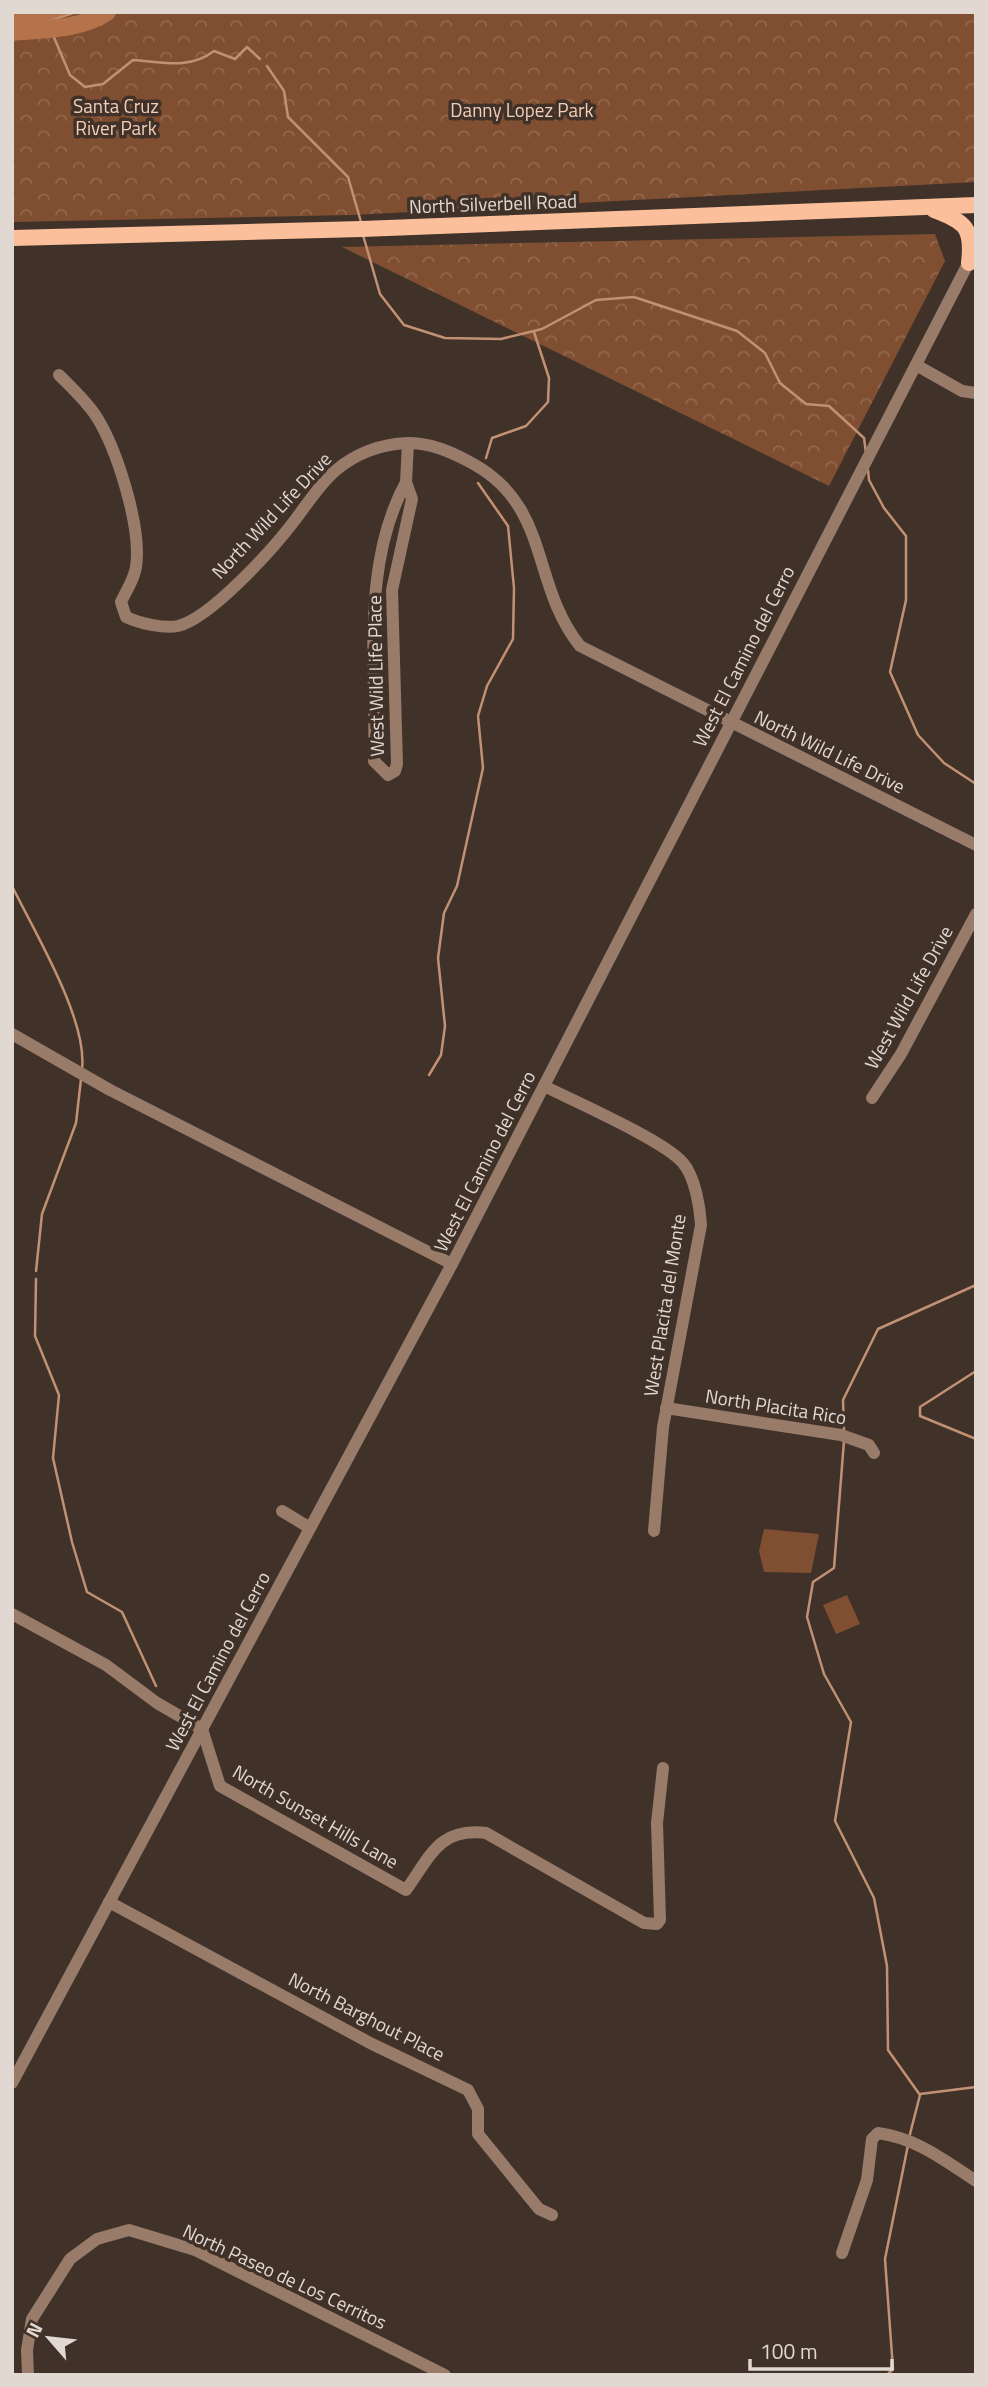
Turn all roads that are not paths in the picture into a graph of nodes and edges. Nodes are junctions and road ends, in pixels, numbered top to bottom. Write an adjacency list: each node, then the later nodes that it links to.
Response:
1 (976, 205): 2 (main road, North Silverbell Road)
2 (926, 207): 3 (main road, North Silverbell Road); 4 (main road)
3 (12, 238)
4 (972, 256): 5 (street, West El Camino del Cerro)
5 (916, 365): 7 (street); 10 (street, West El Camino del Cerro)
6 (59, 375): 8 (street, North Wild Life Drive)
7 (976, 393)
8 (408, 443): 9 (street, West Wild Life Place); 10 (street, North Wild Life Drive)
9 (406, 482): 9 (street, West Wild Life Place)
10 (730, 723): 11 (street, North Wild Life Drive); 14 (street, West El Camino del Cerro)
11 (976, 845)
12 (976, 915): 15 (street, West Wild Life Drive)
13 (12, 1034): 16 (street)
14 (544, 1086): 16 (street, West El Camino del Cerro); 17 (street, West Placita del Monte)
15 (872, 1098)
16 (452, 1264): 20 (street, West El Camino del Cerro)
17 (666, 1408): 18 (street, North Placita Rico); 21 (street, West Placita del Monte)
18 (874, 1453)
19 (282, 1511): 20 (street)
20 (310, 1528): 23 (street, West El Camino del Cerro)
21 (654, 1531)
22 (12, 1614): 23 (street)
23 (202, 1730): 24 (street, North Sunset Hills Lane); 25 (street, West El Camino del Cerro)
24 (663, 1768)
25 (109, 1902): 26 (street, West El Camino del Cerro); 28 (street, North Barghout Place)
26 (12, 2083)
27 (976, 2181): 29 (street)
28 (552, 2215)
29 (842, 2253)
30 (29, 2375): 31 (street, North Paseo de Los Cerritos)
31 (445, 2375)

